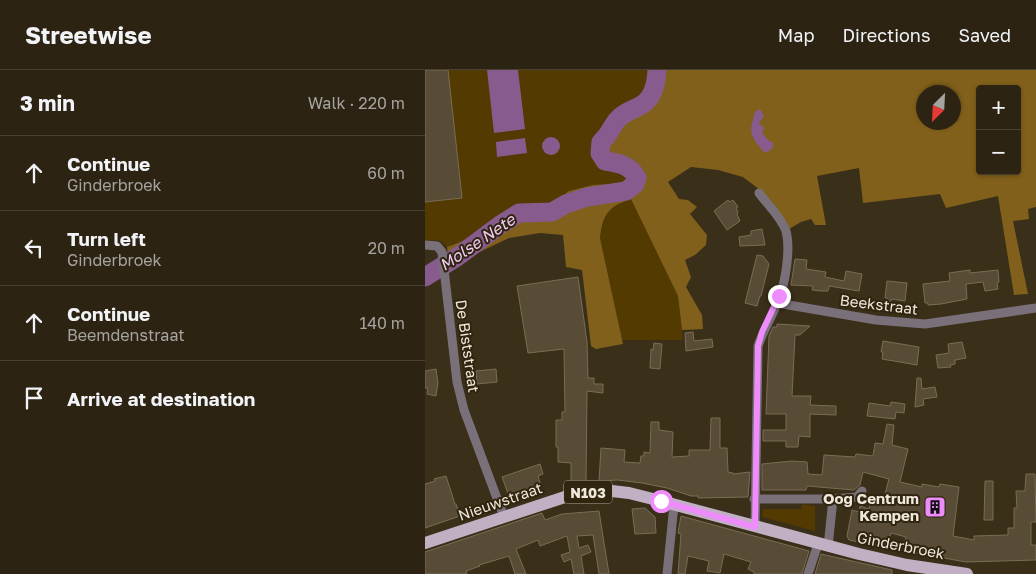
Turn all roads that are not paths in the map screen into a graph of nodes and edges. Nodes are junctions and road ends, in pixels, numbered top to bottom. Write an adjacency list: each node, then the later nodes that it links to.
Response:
1 (759, 193): 3 (street)
2 (425, 245): 9 (street, De Biststraat)
3 (777, 303): 4 (street, Beekstraat); 6 (street)
4 (1036, 308)
5 (863, 492): 7 (street)
6 (754, 499): 7 (street); 10 (street)
7 (833, 499): 12 (street)
8 (674, 505): 9 (main road, Nieuwstraat / N103); 10 (main road, Ginderbroek / N103); 13 (street)
9 (504, 517): 11 (main road, Nieuwstraat / N103)
10 (755, 527): 12 (main road, Ginderbroek / N103)
11 (425, 543)
12 (823, 545): 14 (street); 15 (main road, Ginderbroek / N103)
13 (667, 574)
14 (808, 574)
15 (967, 574)

